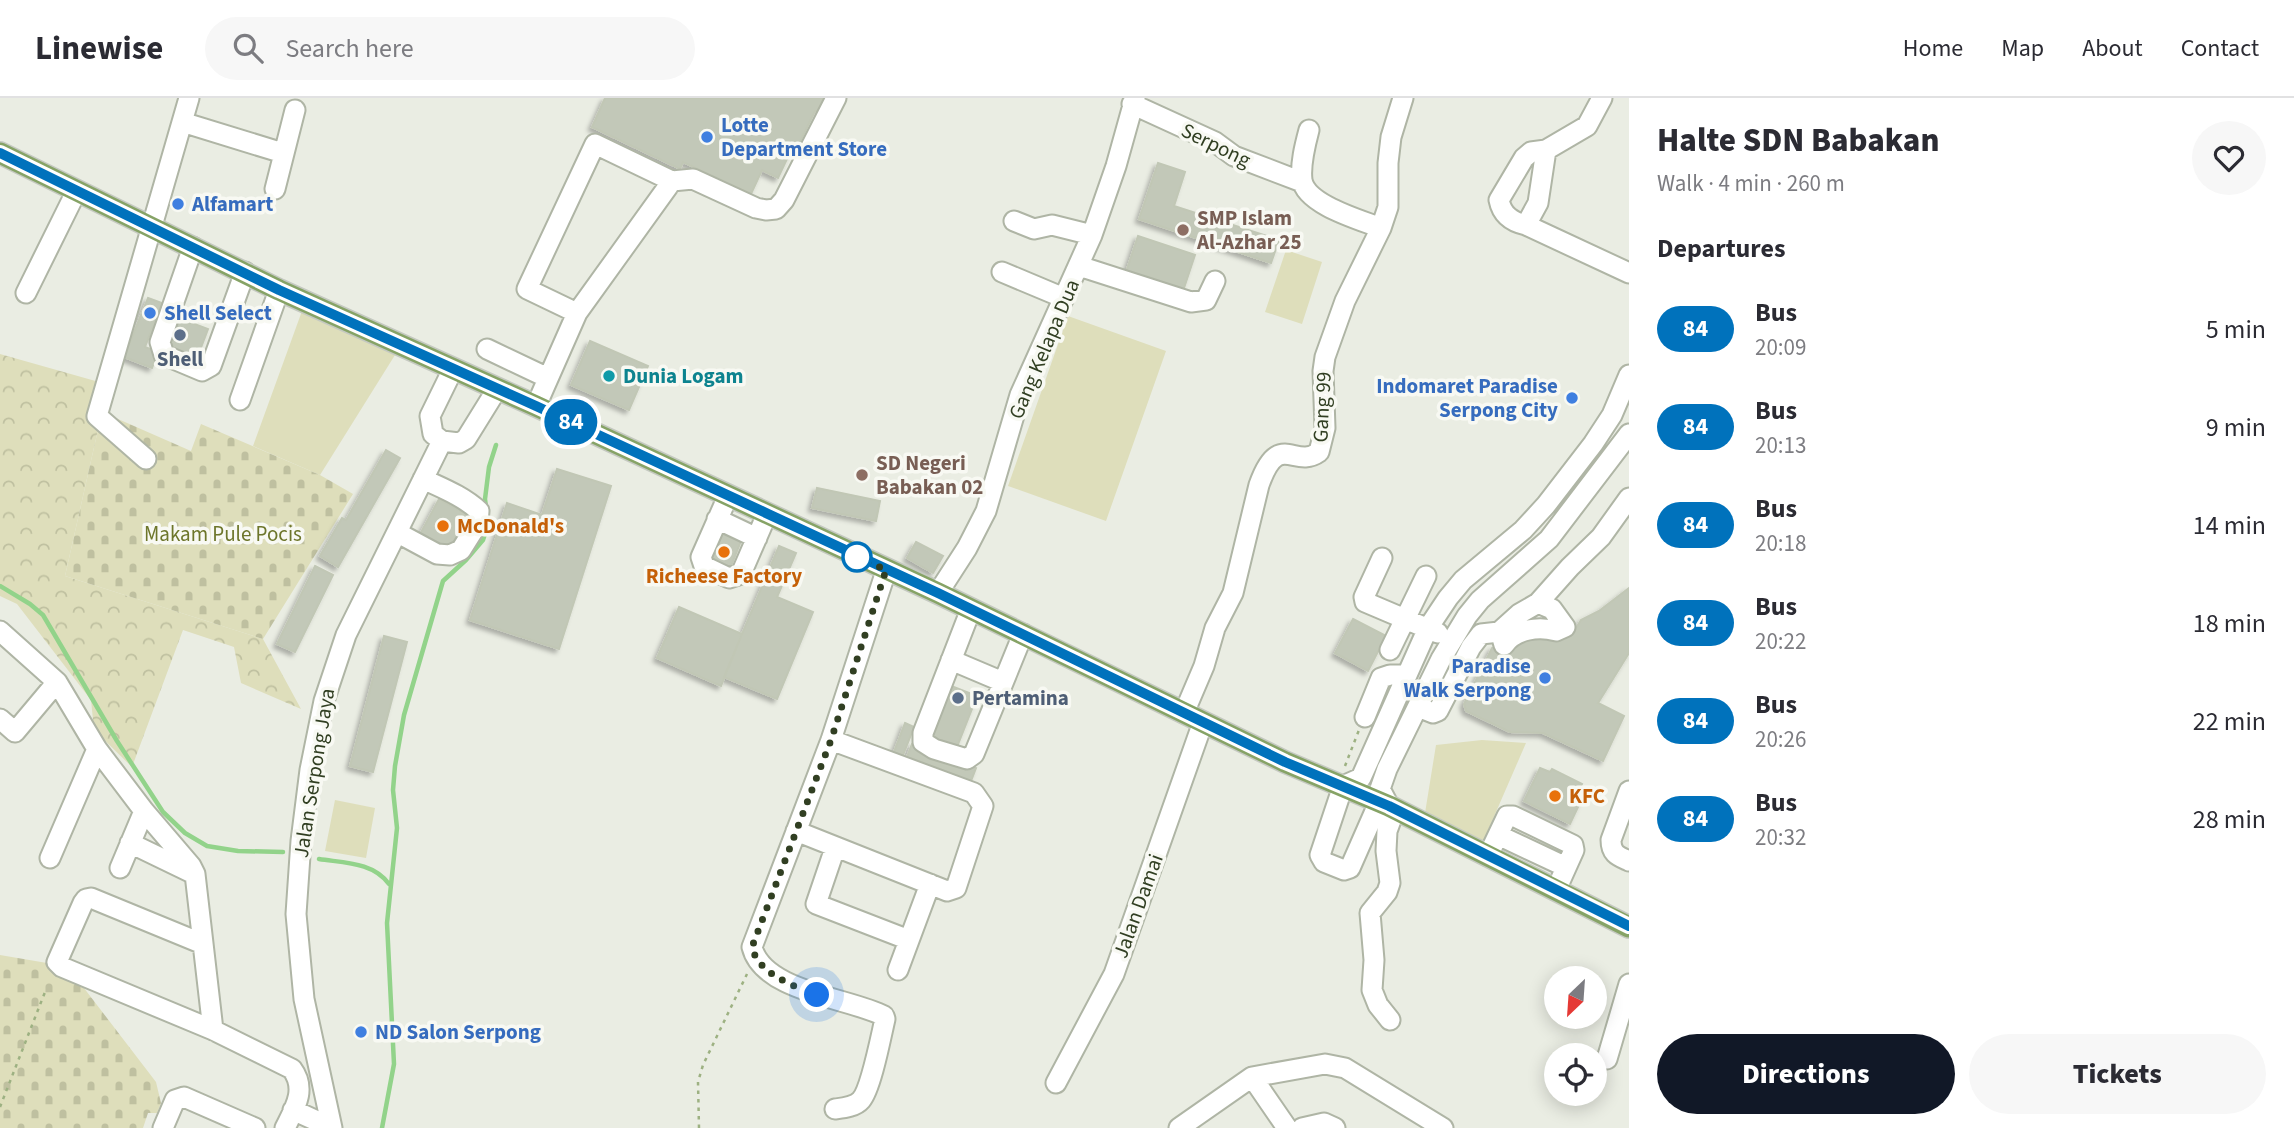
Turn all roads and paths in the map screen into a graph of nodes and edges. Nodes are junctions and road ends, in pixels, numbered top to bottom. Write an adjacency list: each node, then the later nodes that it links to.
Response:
1 (189, 98): 7 (street)
2 (836, 98): 12 (street)
3 (1403, 98): 19 (street, Gang 99)
4 (1602, 98): 9 (street)
5 (1133, 101): 13 (street, Serpong); 20 (street, Gang Kelapa Dua)
6 (295, 110): 11 (street)
7 (182, 122): 11 (street); 18 (street)
8 (1308, 130): 13 (street)
9 (1546, 150): 17 (street); 17 (street)
10 (0, 153): 15 (main road)
11 (283, 153): 14 (street)
12 (672, 181): 30 (street); 30 (street)
13 (1302, 182): 19 (street)
14 (275, 188)
15 (76, 191): 18 (main road); 28 (street)
16 (1014, 221): 20 (street)
17 (1526, 225): 25 (street)
18 (152, 228): 21 (main road); 40 (street)
19 (1381, 228): 68 (street, Gang 99)
20 (1092, 235): 22 (street, Gang Kelapa Dua)
21 (193, 247): 23 (main road); 23 (street)
22 (1079, 266): 26 (street); 29 (street, Gang Kelapa Dua)
23 (246, 272): 27 (main road)
24 (1002, 272): 29 (street)
25 (1629, 274)
26 (1215, 281)
27 (279, 290): 32 (main road); 36 (street)
28 (26, 293)
29 (1064, 298): 53 (street, Gang Kelapa Dua)
30 (577, 313): 34 (street)
31 (488, 349): 34 (street)
32 (453, 369): 35 (main road); 39 (street)
33 (1629, 375): 44 (street)
34 (548, 378): 37 (street)
35 (497, 389): 37 (main road); 39 (street)
36 (240, 400)
37 (536, 406): 42 (main road)
38 (1629, 434): 47 (street)
39 (442, 440): 41 (street, Jalan Serpong Jaya)
40 (146, 460)
41 (423, 479): 48 (street, Jalan Serpong Jaya); 48 (street)
42 (727, 496): 45 (main road); 46 (street)
43 (1629, 498): 54 (street)
44 (1546, 505): 47 (street); 57 (street)
45 (767, 514): 49 (street); 51 (main road)
46 (717, 519): 49 (street); 49 (street)
47 (1563, 521): 61 (street)
48 (398, 533): 105 (street, Jalan Serpong Jaya)
49 (757, 538)
50 (1382, 558): 56 (street)
51 (886, 570): 53 (main road); 72 (street)
52 (1426, 576): 56 (street)
53 (938, 593): 55 (main road)
54 (1538, 603): 59 (street); 59 (street)
55 (971, 609): 60 (main road); 63 (street)
56 (1403, 620): 57 (street); 62 (street)
57 (1428, 628): 61 (street); 64 (street)
58 (0, 631): 65 (street)
59 (1499, 632): 67 (street)
60 (1023, 634): 66 (street); 68 (main road)
61 (1452, 639): 67 (street)
62 (1390, 650)
63 (951, 660): 66 (street); 66 (street)
64 (1407, 676): 69 (street); 74 (street)
65 (57, 682): 70 (street); 73 (street)
66 (1003, 682)
67 (1418, 707): 76 (street)
68 (1184, 713): 71 (main road)
69 (1365, 717): 74 (path)
70 (0, 719)
71 (1203, 722): 74 (main road); 99 (street, Jalan Damai)
72 (831, 740): 78 (street); 86 (street)
73 (97, 749): 77 (street); 82 (street)
74 (1352, 782): 76 (main road); 76 (street)
75 (1629, 791): 83 (street)
76 (1387, 806): 81 (main road); 95 (street)
77 (144, 811): 79 (street); 85 (street)
78 (796, 831): 80 (street); 91 (street)
79 (130, 843): 84 (street); 85 (street)
80 (835, 848): 86 (street); 89 (street)
81 (1488, 856): 87 (main road); 87 (street)
82 (50, 859)
83 (1629, 861)
84 (120, 867)
85 (195, 874): 90 (street)
86 (930, 884): 89 (street)
87 (1556, 890): 88 (main road)
88 (1629, 926)
89 (909, 940): 92 (street)
90 (203, 944): 96 (street); 96 (street)
91 (757, 959): 101 (street); 106 (path)
92 (898, 970)
93 (1629, 984): 97 (street)
94 (45, 992): 100 (path)
95 (1390, 1020)
96 (213, 1030): 102 (street)
97 (1607, 1059)
98 (1252, 1077): 107 (street); 108 (street); 111 (street)
99 (1056, 1083)
100 (0, 1107)
101 (835, 1109)
102 (289, 1119): 105 (street)
103 (163, 1128): 104 (street)
104 (255, 1128)
105 (332, 1128)
106 (699, 1128)
107 (1179, 1128)
108 (1287, 1128)
109 (1302, 1128): 110 (street)
110 (1335, 1128)
111 (1443, 1128)

